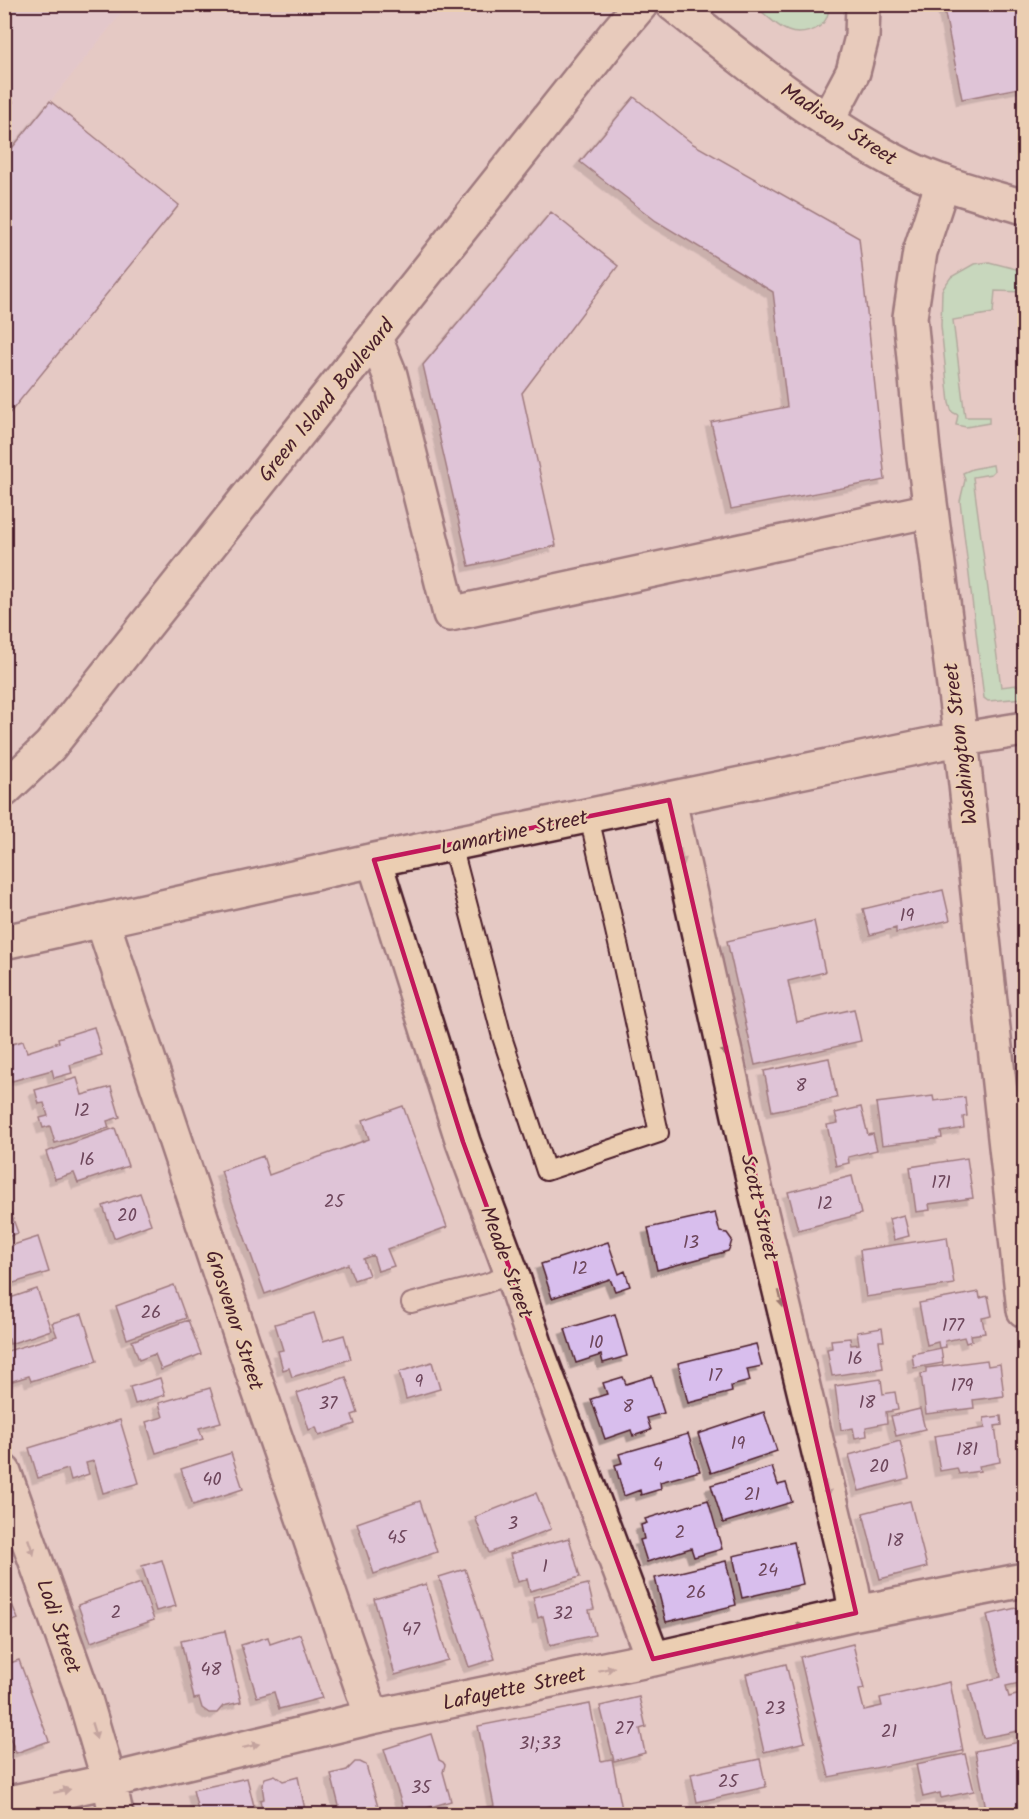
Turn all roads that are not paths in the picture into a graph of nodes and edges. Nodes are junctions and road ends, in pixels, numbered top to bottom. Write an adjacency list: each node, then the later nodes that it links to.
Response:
1 (641, 4): 7 (street, Green Island Boulevard)
2 (673, 4): 4 (street, Madison Street)
3 (863, 4): 4 (street)
4 (827, 121): 5 (street, Madison Street)
5 (943, 182): 6 (street, Madison Street); 8 (street, Washington Street)
6 (1024, 207)
7 (375, 338): 8 (street); 11 (street, Green Island Boulevard)
8 (931, 510): 10 (street, Washington Street)
9 (1024, 729): 10 (street, Lamartine Street)
10 (961, 739): 12 (street, Lamartine Street); 18 (street, Washington Street)
11 (4, 790)
12 (669, 800): 13 (street, Lamartine Street); 26 (street, Scott Street, one-way to 26)
13 (589, 817): 14 (street, Lamartine Street); 14 (lane)
14 (452, 845): 15 (street, Lamartine Street)
15 (374, 860): 16 (street, Lamartine Street); 21 (street, Meade Street)
16 (102, 920): 17 (street, Lamartine Street); 28 (street, Grosvenor Street)
17 (4, 942)
18 (1014, 1130): 19 (street, Washington Street)
19 (1018, 1193): 20 (street, Washington Street)
20 (1021, 1253): 23 (street, Washington Street)
21 (512, 1274): 22 (lane); 27 (street, Meade Street)
22 (411, 1303)
23 (1024, 1310)
24 (4, 1472): 29 (street, Lodi Street, one-way to 29)
25 (1024, 1580): 26 (street, Lafayette Street)
26 (856, 1613): 27 (street, Lafayette Street, one-way to 26)
27 (653, 1659): 28 (street, Lafayette Street, one-way to 27)
28 (372, 1718): 29 (street, Lafayette Street, one-way to 28)
29 (109, 1781): 30 (street, Lafayette Street, one-way to 29); 31 (street, Lodi Street)
30 (4, 1804)
31 (116, 1815)

